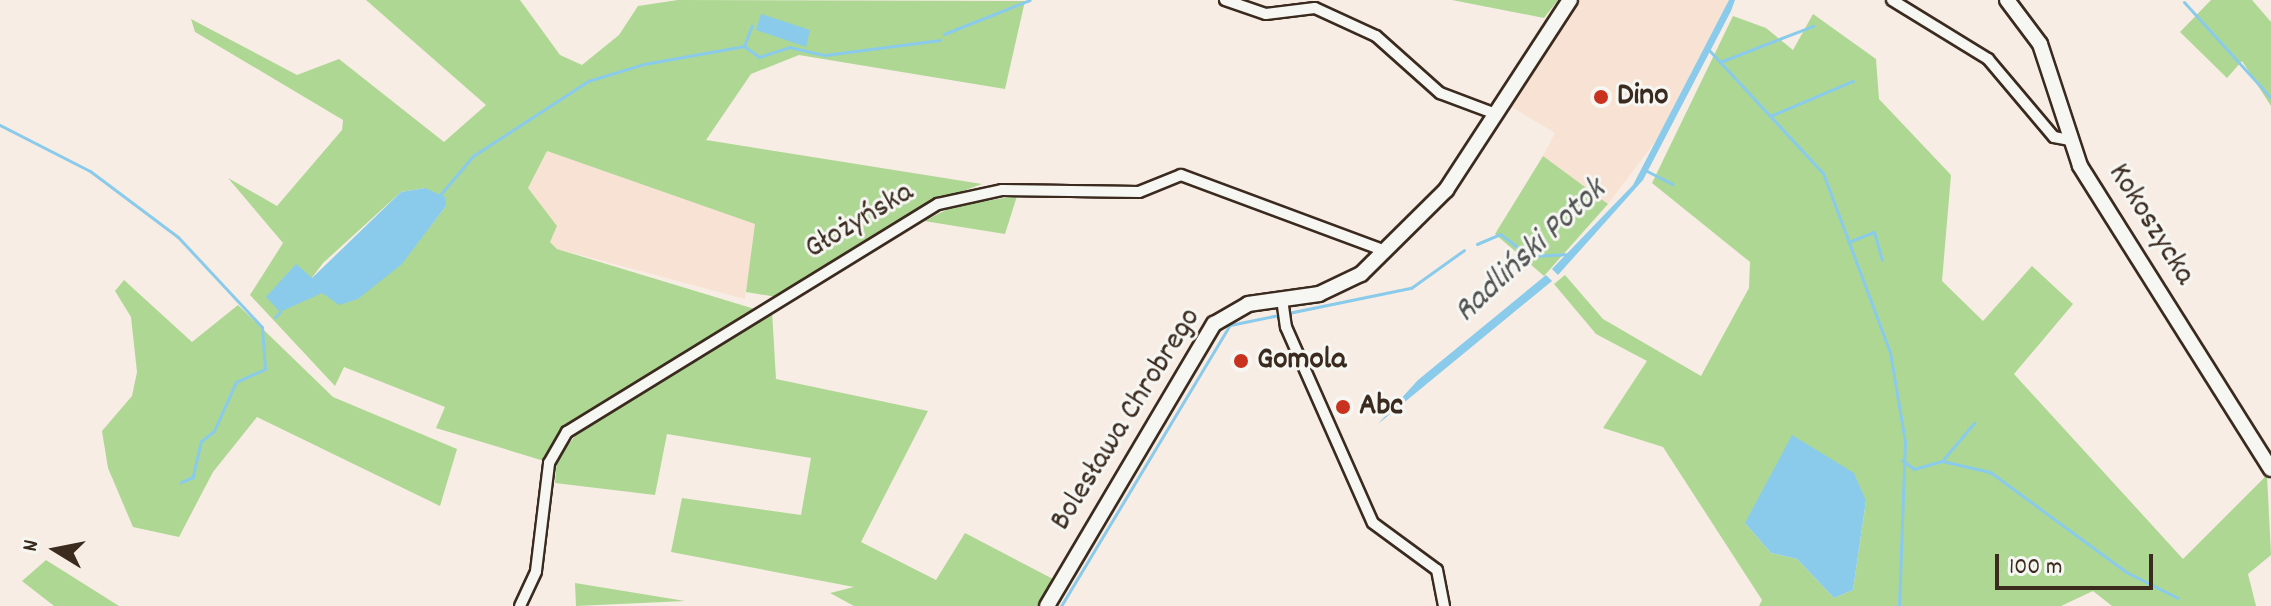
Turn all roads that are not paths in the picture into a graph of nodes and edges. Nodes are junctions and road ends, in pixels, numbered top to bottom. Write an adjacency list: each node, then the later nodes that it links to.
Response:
1 (1225, 0): 5 (street)
2 (1570, 0): 5 (street, Bolesława Chrobrego)
3 (1892, 0): 6 (street)
4 (2007, 0): 6 (street, Kokoszycka)
5 (1496, 114): 7 (street, Bolesława Chrobrego)
6 (2069, 140): 9 (street, Kokoszycka)
7 (1385, 251): 8 (street, Bolesława Chrobrego); 10 (street, Głożyńska)
8 (1284, 308): 11 (street, Bolesława Chrobrego); 12 (street)
9 (2271, 469)
10 (520, 606)
11 (1047, 606)
12 (1444, 606)

